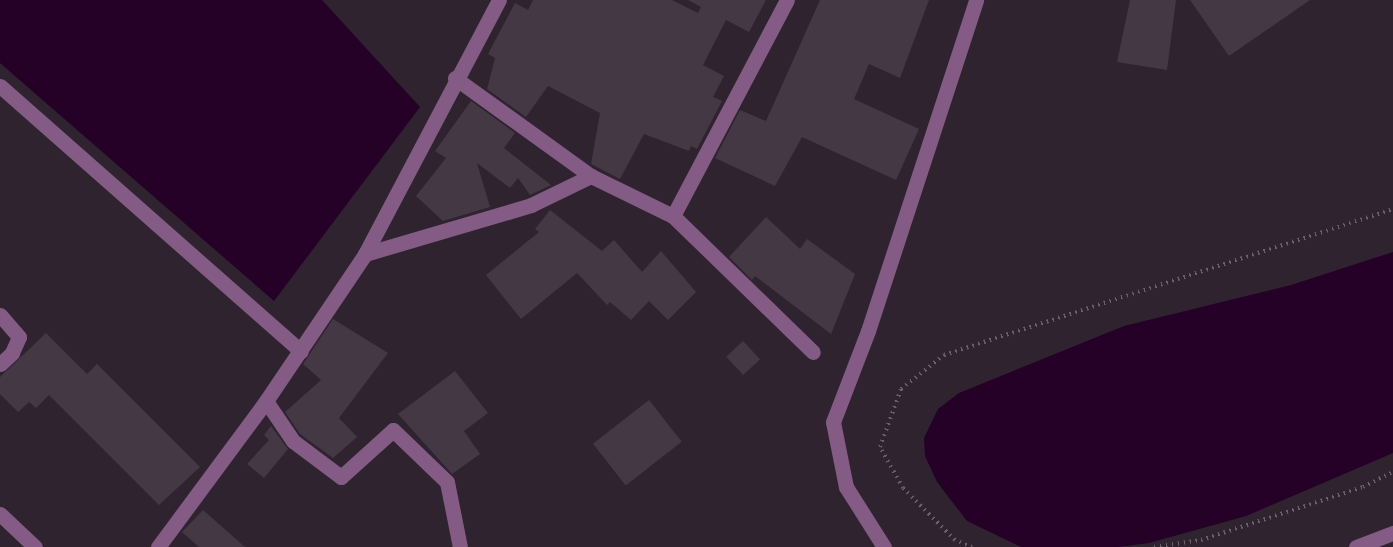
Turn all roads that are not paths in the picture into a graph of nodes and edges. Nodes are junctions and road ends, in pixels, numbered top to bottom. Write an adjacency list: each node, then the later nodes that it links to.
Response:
1 (499, 0): 4 (street)
2 (787, 0): 7 (street)
3 (976, 0): 19 (street)
4 (455, 78): 6 (street); 8 (street)
5 (0, 86): 10 (street)
6 (591, 176): 7 (street); 8 (street)
7 (673, 216): 11 (street)
8 (365, 254): 10 (street)
9 (0, 315): 12 (street)
10 (301, 351): 13 (street)
11 (813, 352)
12 (0, 364)
13 (266, 401): 17 (street); 18 (street)
14 (0, 514): 16 (street)
15 (1393, 533): 20 (street)
16 (35, 547)
17 (158, 547)
18 (460, 547)
19 (884, 547)
20 (1356, 547)

